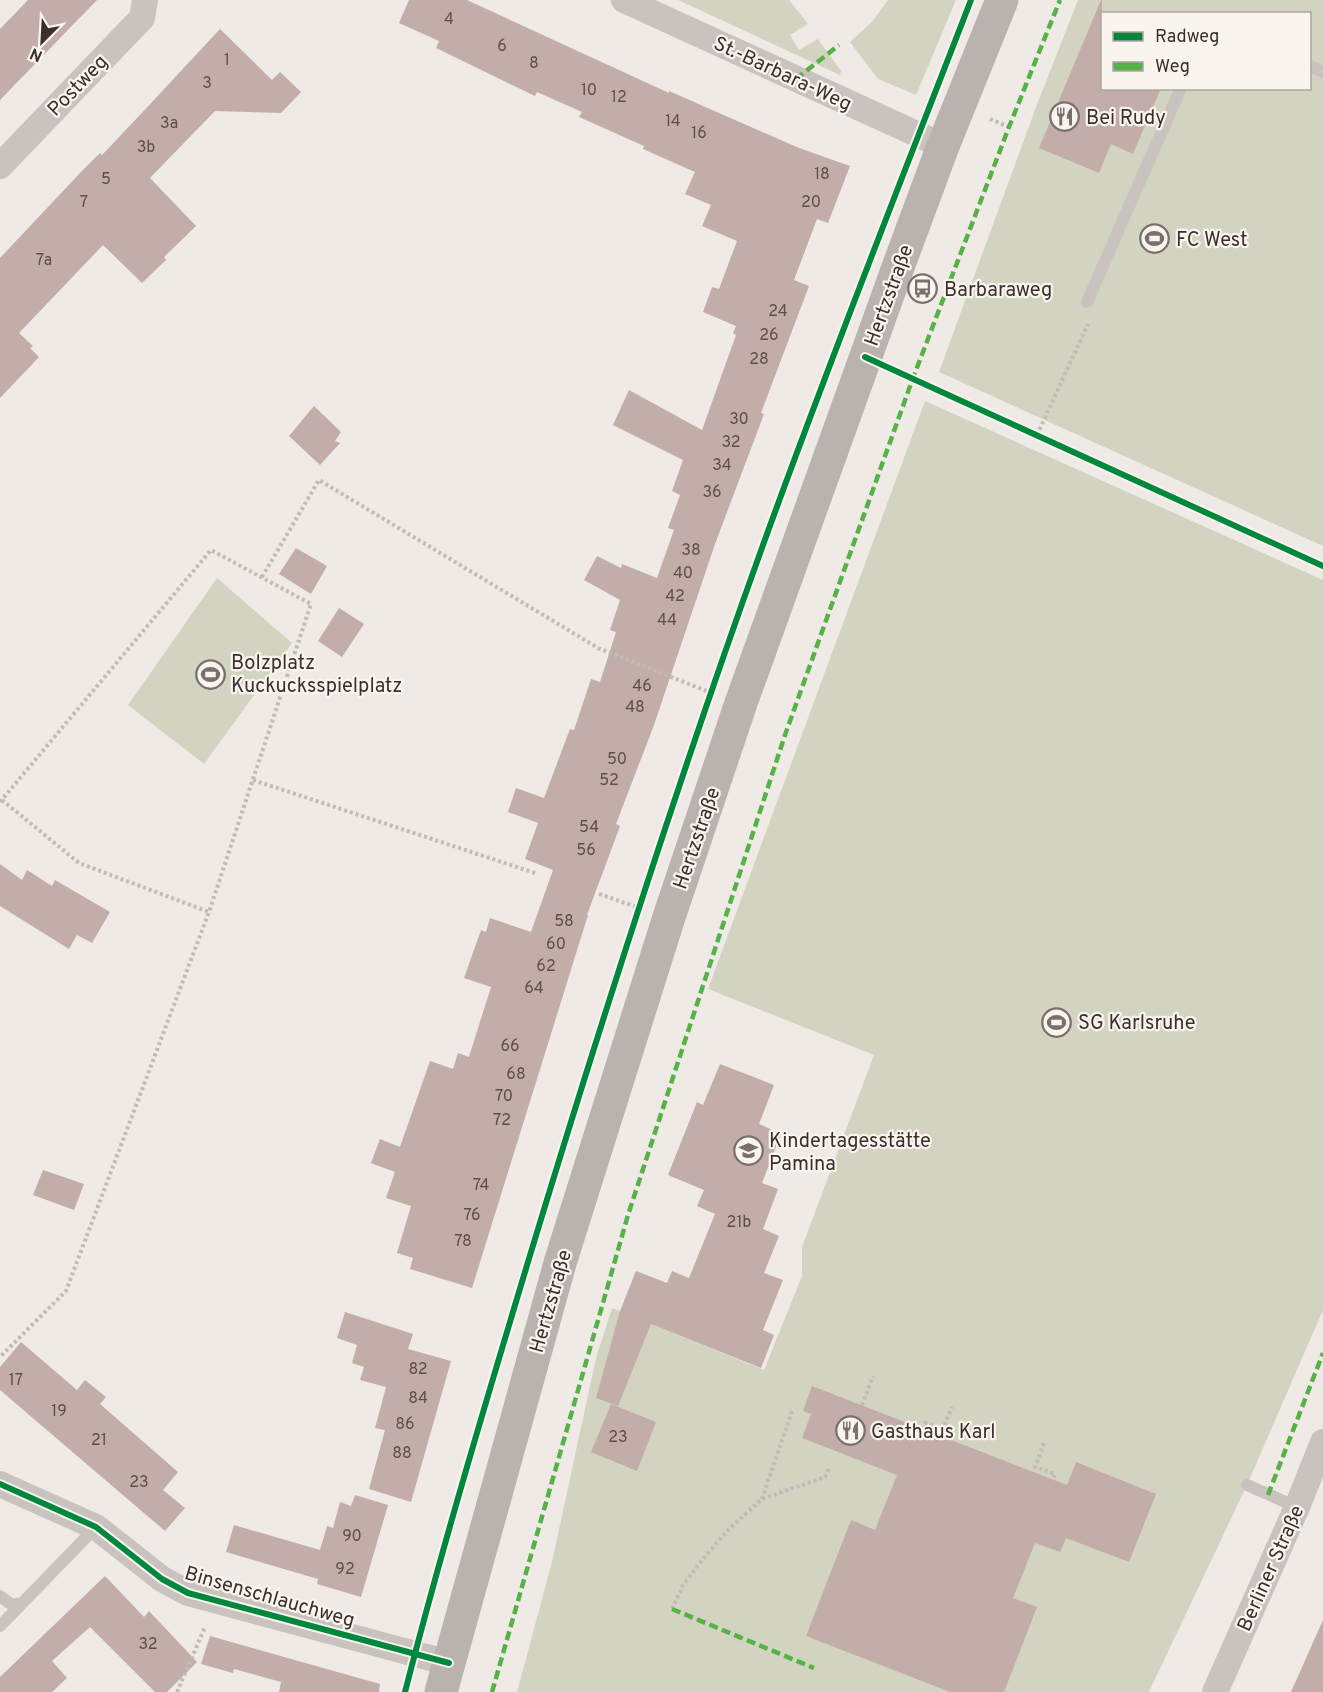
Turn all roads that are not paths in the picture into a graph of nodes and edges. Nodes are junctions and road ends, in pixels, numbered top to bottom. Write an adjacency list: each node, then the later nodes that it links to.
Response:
1 (145, 0): 6 (street, Postweg)
2 (624, 0): 5 (street, St.-Barbara-Weg)
3 (1002, 0): 5 (main road, Hertzstraße)
4 (1180, 90): 7 (lane)
5 (943, 146): 16 (main road, Hertzstraße)
6 (0, 165)
7 (1088, 302)
8 (1323, 1442): 11 (street, Berliner Straße)
9 (0, 1484): 12 (street, Binsenschlauchweg)
10 (1247, 1485): 11 (lane)
11 (1297, 1508): 17 (street, Berliner Straße)
12 (96, 1527): 14 (lane); 16 (street, Binsenschlauchweg)
13 (0, 1596): 14 (lane)
14 (22, 1603): 15 (lane)
15 (0, 1626)
16 (445, 1678)
17 (1215, 1692)

